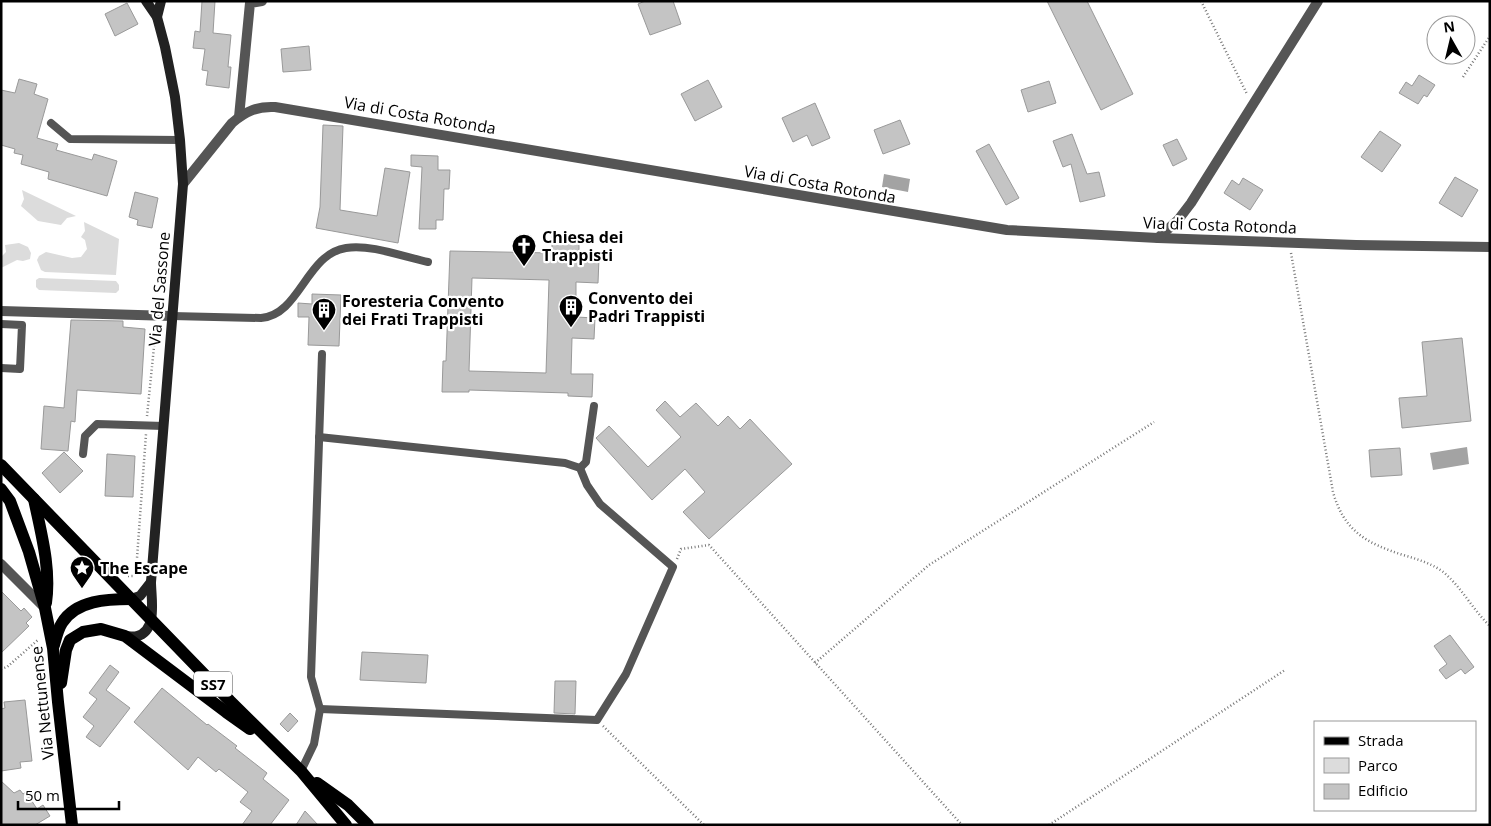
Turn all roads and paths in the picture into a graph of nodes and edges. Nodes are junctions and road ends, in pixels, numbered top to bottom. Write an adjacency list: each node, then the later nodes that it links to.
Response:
1 (146, 1): 6 (main road)
2 (161, 1): 6 (main road, Via del Sassone)
3 (262, 1): 10 (street)
4 (1201, 1): 9 (path)
5 (1318, 1): 9 (street)
6 (157, 17): 12 (main road, Via del Sassone)
7 (1490, 36): 8 (path)
8 (1463, 77)
9 (1253, 105): 14 (street)
10 (239, 117): 13 (street, Via di Costa Rotonda); 14 (street, Via di Costa Rotonda)
11 (51, 123): 12 (lane)
12 (180, 140): 13 (main road, Via del Sassone)
13 (183, 184): 20 (main road, Via del Sassone)
14 (1158, 238): 15 (street, Via di Costa Rotonda)
15 (1289, 242): 16 (street, Via di Costa Rotonda); 41 (path)
16 (1490, 247)
17 (428, 262): 20 (lane)
18 (1, 311): 19 (street)
19 (157, 316): 20 (street); 26 (path)
20 (172, 316): 27 (main road, Via del Sassone)
21 (1, 324): 23 (lane)
22 (322, 354): 28 (lane)
23 (1, 368)
24 (594, 406): 31 (lane)
25 (1154, 422): 45 (path)
26 (146, 426): 27 (lane); 29 (lane); 36 (path)
27 (164, 426): 37 (main road, Via del Sassone)
28 (319, 437): 31 (lane); 49 (lane)
29 (83, 454)
30 (1, 465): 33 (main road, SS7)
31 (580, 468): 35 (lane)
32 (1, 489): 39 (main road, Via Nettunense)
33 (34, 498): 38 (main road, SS7); 39 (main road)
34 (1, 564): 39 (street)
35 (673, 567): 45 (path); 50 (lane)
36 (127, 576)
37 (151, 582): 38 (main road); 40 (main road, Via del Sassone)
38 (131, 600): 40 (main road, SS7); 44 (main road)
39 (45, 608): 42 (main road, Via Nettunense)
40 (151, 619): 43 (main road); 51 (main road, SS7)
41 (1490, 626)
42 (50, 630): 44 (main road, Via Nettunense); 46 (path)
43 (125, 636): 48 (main road); 51 (main road)
44 (53, 648): 48 (main road, Via Nettunense)
45 (815, 663): 57 (path)
46 (1, 669)
47 (1285, 670): 58 (path)
48 (58, 702): 54 (main road, Via Nettunense)
49 (320, 709): 50 (lane); 52 (lane)
50 (597, 720): 56 (path)
51 (276, 746): 52 (main road, SS7)
52 (301, 771): 53 (main road, SS7); 55 (main road, SS7)
53 (344, 824)
54 (72, 825)
55 (368, 825)
56 (704, 825)
57 (962, 825)
58 (1049, 825)

